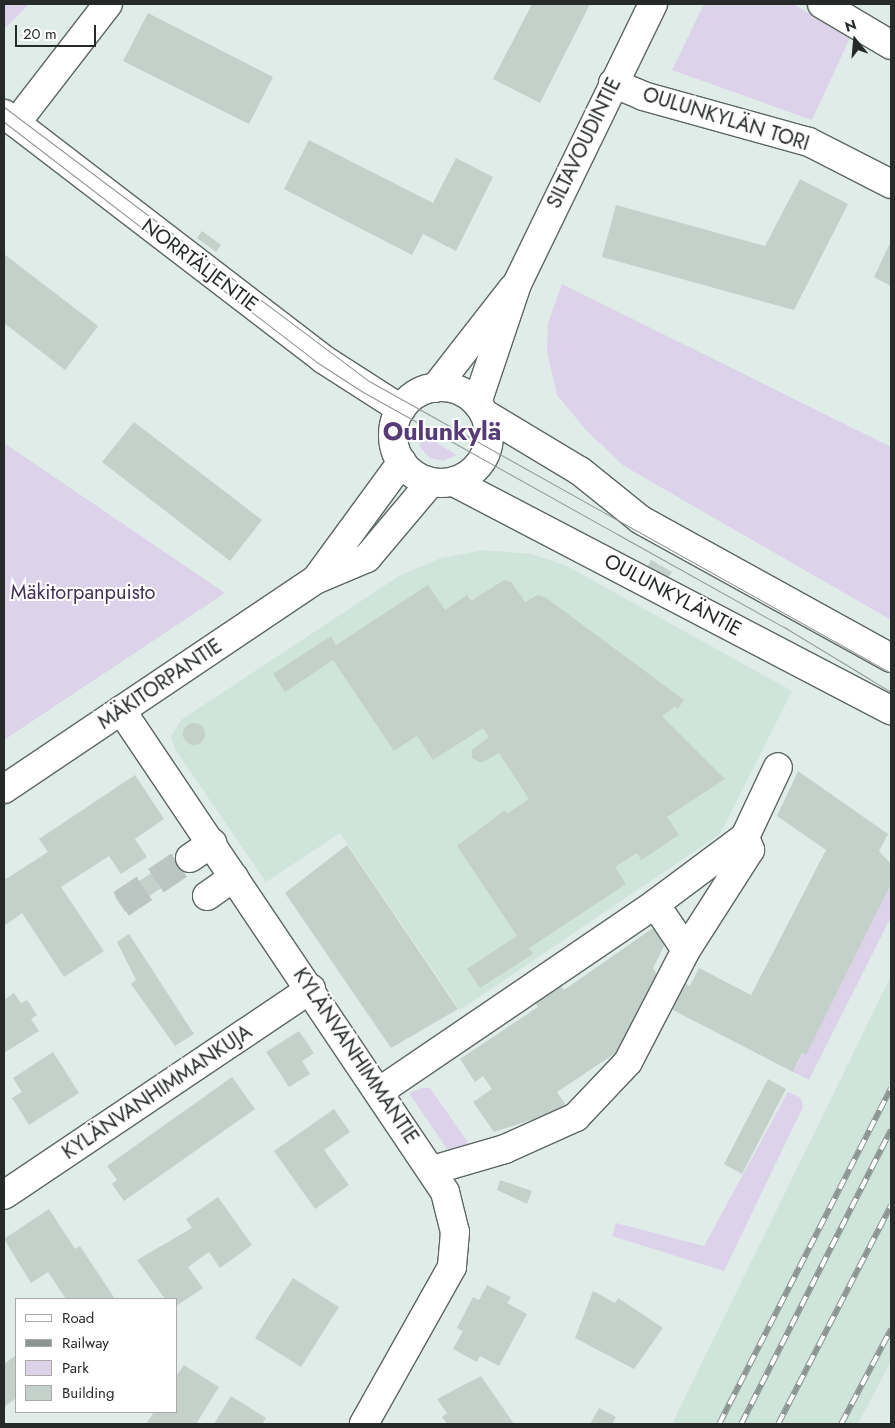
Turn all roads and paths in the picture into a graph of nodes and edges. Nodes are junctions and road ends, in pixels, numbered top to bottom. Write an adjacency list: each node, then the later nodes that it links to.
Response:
1 (108, 4): 6 (street)
2 (653, 4): 5 (street, SILTAVOUDINTIE)
3 (822, 4): 4 (street)
4 (891, 45)
5 (613, 83): 7 (street, OULUNKYLÄN TORI); 8 (street, SILTAVOUDINTIE)
6 (10, 119): 10 (street, NORRTÄLJENTIE)
7 (891, 184)
8 (517, 284): 9 (street, SILTAVOUDINTIE); 11 (street, SILTAVOUDINTIE)
9 (435, 388): 10 (street); 11 (street)
10 (401, 409): 12 (street)
11 (481, 409): 13 (street); 15 (street)
12 (402, 462): 13 (street); 14 (street, MÄKITORPANTIE)
13 (442, 482): 14 (street, MÄKITORPANTIE); 17 (street, OULUNKYLÄNTIE)
14 (316, 579): 16 (street, MÄKITORPANTIE)
15 (891, 658)
16 (121, 710): 19 (street, MÄKITORPANTIE); 21 (street, KYLÄNVANHIMMANTIE)
17 (891, 710)
18 (778, 767): 20 (street)
19 (4, 789)
20 (745, 837): 23 (street); 24 (street)
21 (234, 877): 22 (street); 25 (street, KYLÄNVANHIMMANTIE)
22 (207, 896)
23 (655, 904): 24 (street); 26 (street)
24 (686, 950): 27 (street)
25 (310, 989): 26 (street, KYLÄNVANHIMMANTIE); 28 (street, KYLÄNVANHIMMANKUJA)
26 (380, 1091): 27 (street, KYLÄNVANHIMMANTIE)
27 (433, 1170): 29 (street, KYLÄNVANHIMMANTIE)
28 (4, 1195)
29 (364, 1424)

